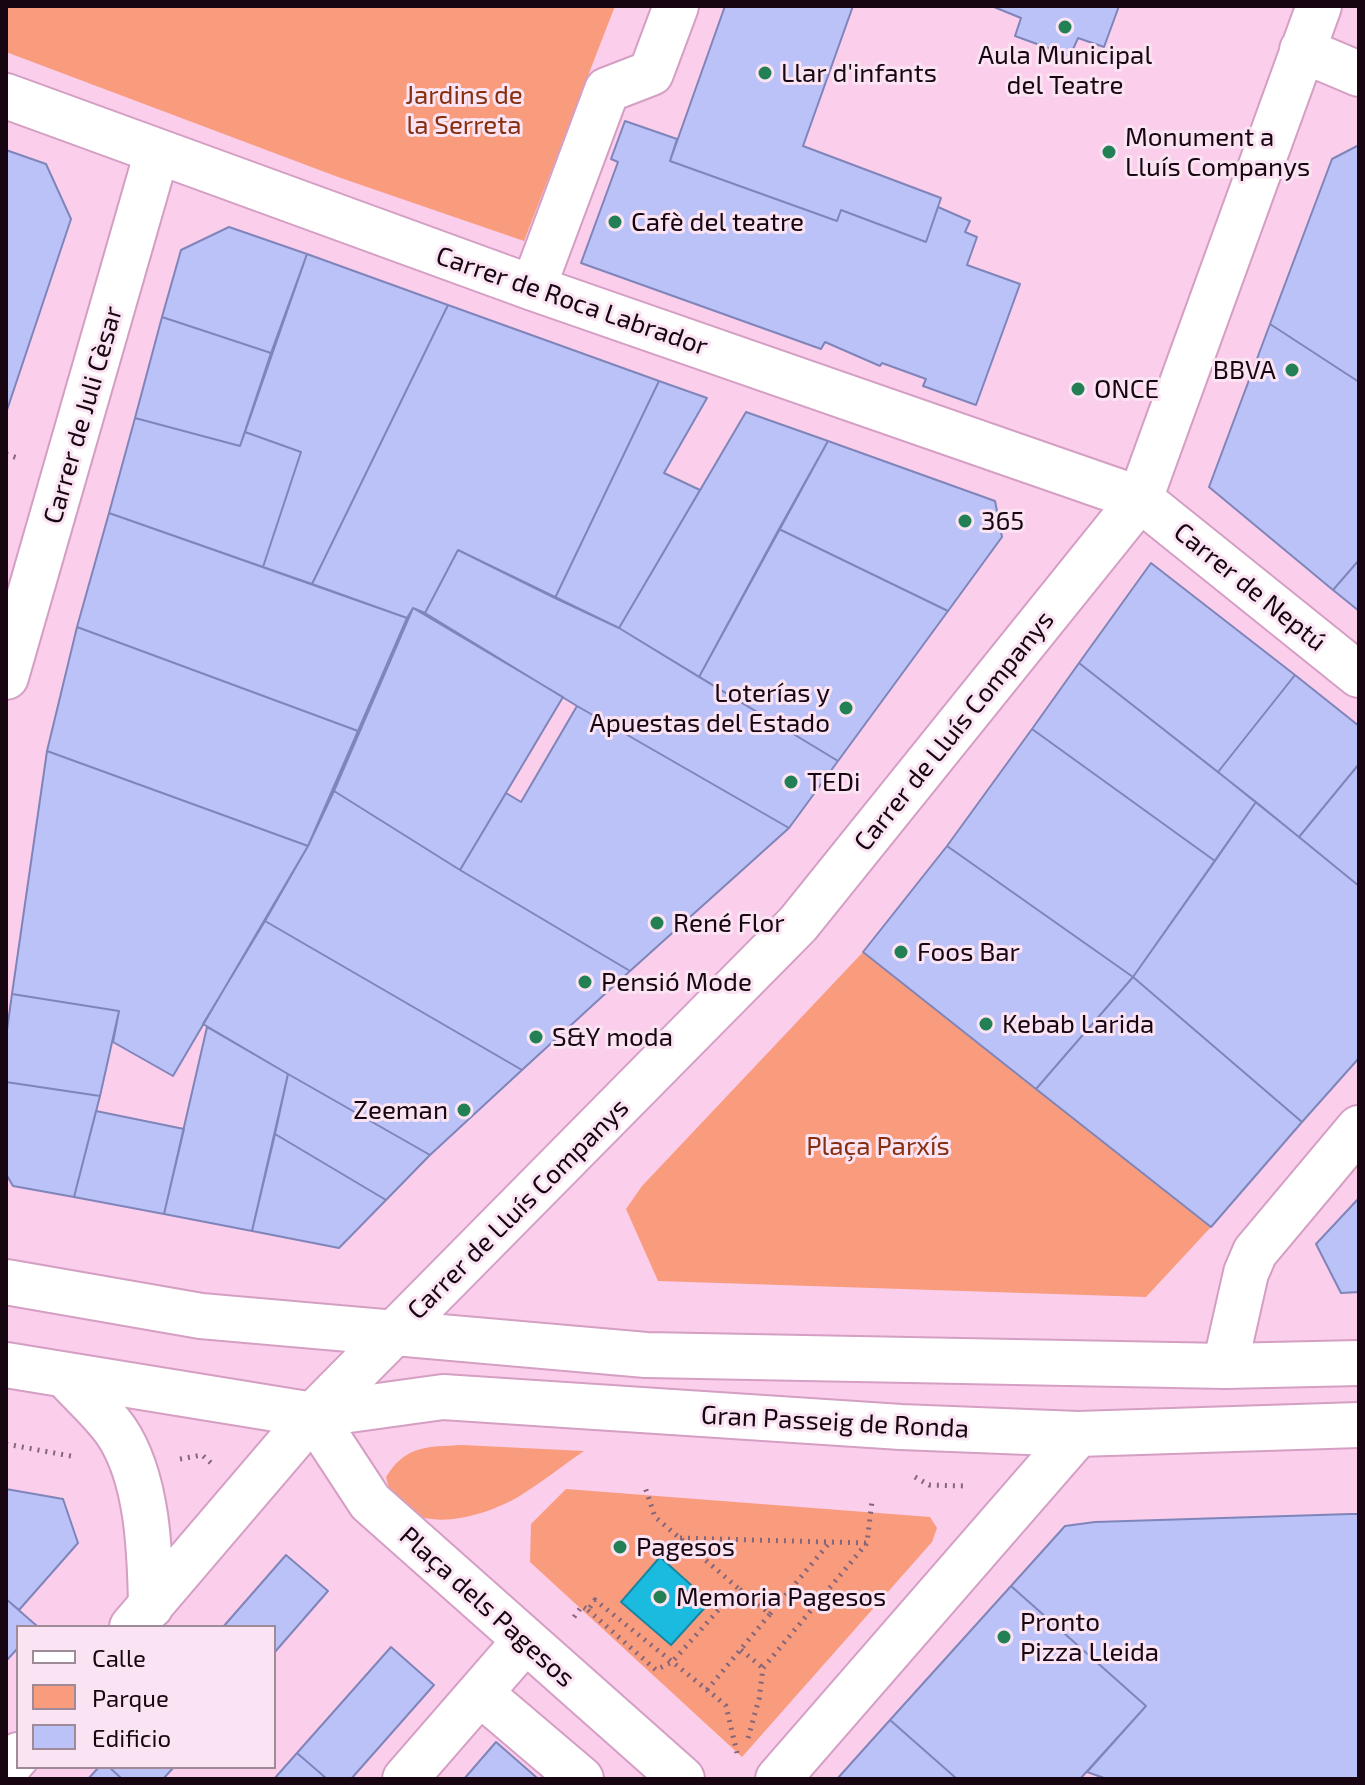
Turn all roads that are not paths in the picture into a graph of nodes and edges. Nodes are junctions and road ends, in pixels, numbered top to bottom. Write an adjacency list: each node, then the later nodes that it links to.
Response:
1 (676, 6): 7 (street)
2 (1319, 6): 3 (street, Carrer de Lluís Companys)
3 (1302, 50): 4 (street); 8 (street, Carrer de Lluís Companys)
4 (1359, 74)
5 (6, 96): 6 (street, Carrer de Roca Labrador)
6 (157, 152): 7 (street, Carrer de Roca Labrador); 10 (street, Carrer de Juli Cèsar)
7 (533, 288): 8 (street, Carrer de Roca Labrador)
8 (1140, 499): 9 (street, Carrer de Neptú); 13 (street, Carrer de Lluís Companys)
9 (1359, 675)
10 (6, 677)
11 (1359, 1128): 16 (street)
12 (6, 1282): 13 (street)
13 (396, 1333): 16 (street); 18 (street)
14 (1359, 1363): 16 (street)
15 (6, 1365): 17 (street, Gran Passeig de Ronda)
16 (1225, 1366)
17 (66, 1376): 18 (street, Gran Passeig de Ronda); 21 (street)
18 (313, 1415): 20 (street, Gran Passeig de Ronda); 21 (street); 22 (street, Plaça dels Pagesos)
19 (1359, 1425): 20 (street, Gran Passeig de Ronda)
20 (1078, 1434): 27 (street)
21 (142, 1617)
22 (524, 1642): 23 (street); 26 (street, Plaça dels Pagesos)
23 (481, 1694): 24 (street); 25 (street)
24 (405, 1779)
25 (581, 1779)
26 (682, 1779)
27 (778, 1779)

